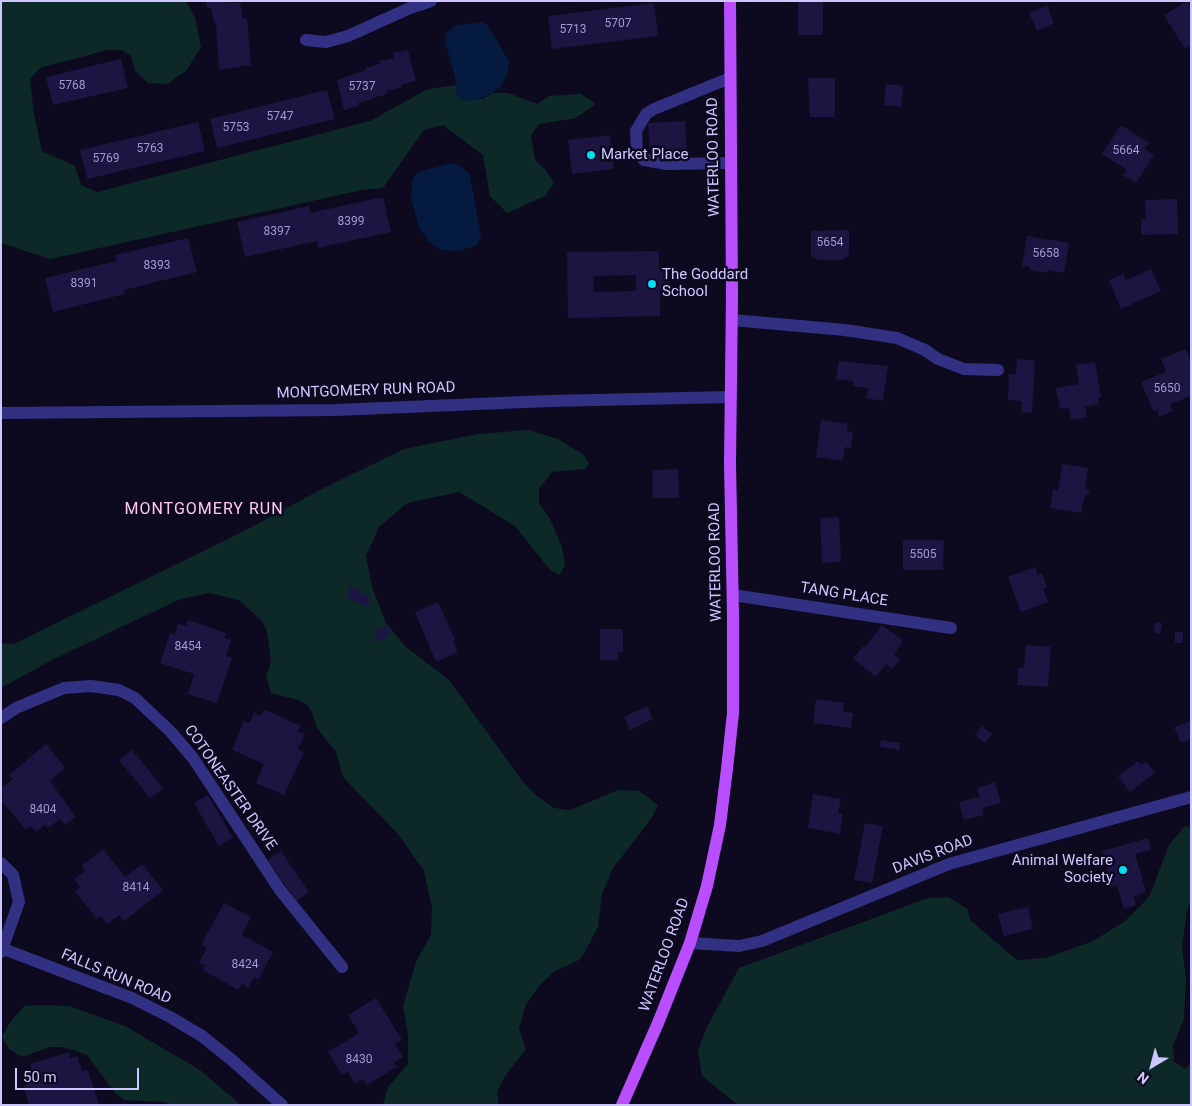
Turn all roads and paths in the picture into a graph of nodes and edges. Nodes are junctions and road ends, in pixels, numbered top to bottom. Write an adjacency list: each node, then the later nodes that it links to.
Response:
1 (431, 1): 3 (street)
2 (730, 1): 4 (main road, WATERLOO ROAD)
3 (306, 40)
4 (730, 78): 5 (main road, WATERLOO ROAD); 5 (street)
5 (730, 163): 6 (main road, WATERLOO ROAD)
6 (732, 320): 7 (street); 8 (main road, WATERLOO ROAD)
7 (998, 370)
8 (731, 397): 9 (street, MONTGOMERY RUN ROAD); 10 (main road, WATERLOO ROAD)
9 (1, 413)
10 (733, 595): 11 (street, TANG PLACE); 15 (main road, WATERLOO ROAD)
11 (950, 628)
12 (1, 718): 17 (street, COTONEASTER DRIVE)
13 (1191, 797): 15 (street, DAVIS ROAD)
14 (1, 863): 16 (street)
15 (690, 943): 19 (main road, WATERLOO ROAD)
16 (2, 950): 18 (street, FALLS RUN ROAD)
17 (342, 967)
18 (282, 1105)
19 (622, 1105)

